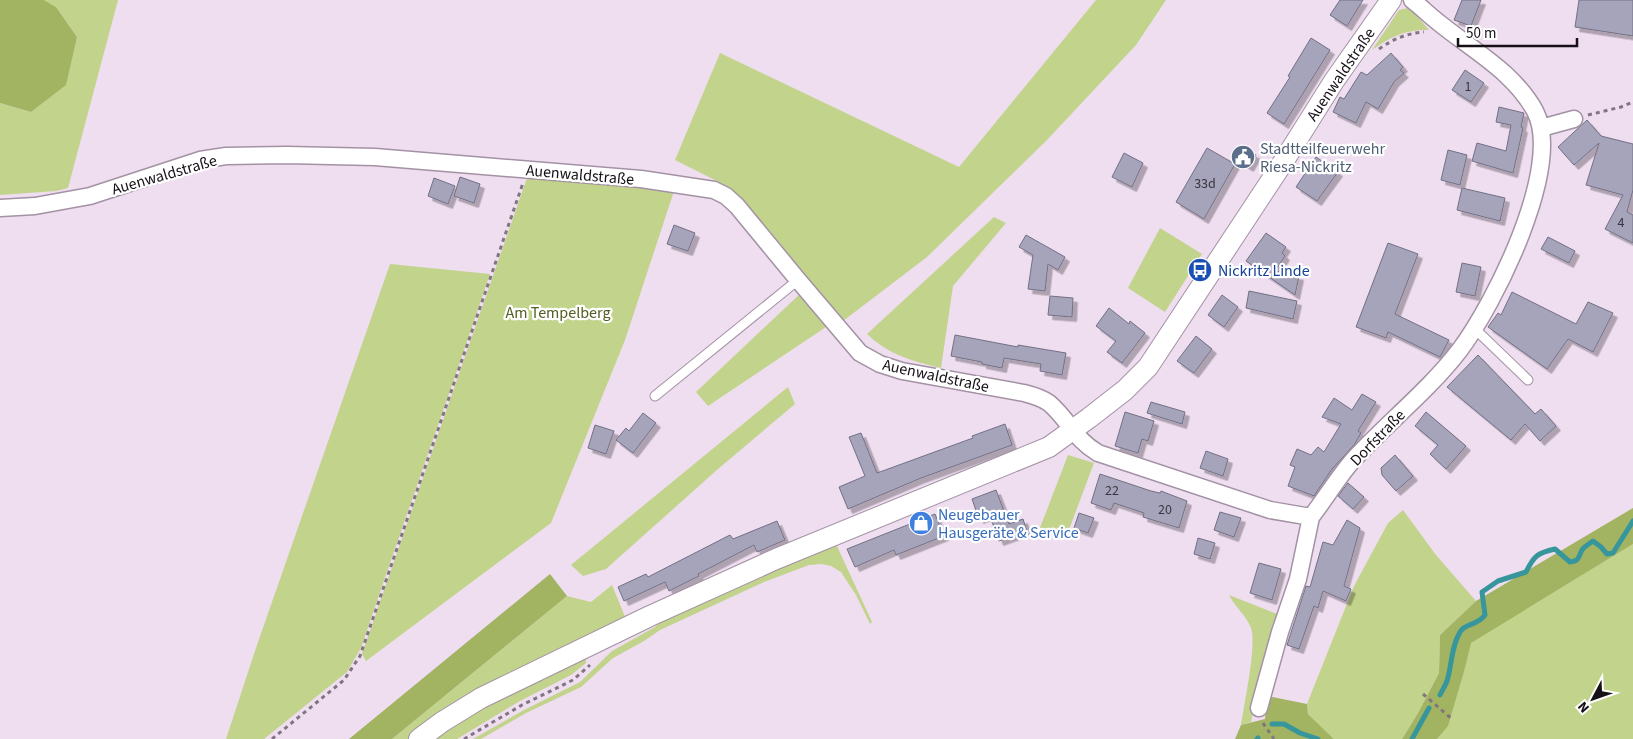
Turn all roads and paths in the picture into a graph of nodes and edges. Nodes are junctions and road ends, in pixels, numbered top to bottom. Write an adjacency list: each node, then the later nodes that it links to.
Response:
1 (1391, 0): 4 (street, Auenwaldstraße)
2 (1412, 0): 3 (street, Dorfstraße)
3 (1453, 34): 4 (path); 7 (street, Dorfstraße)
4 (1349, 59): 14 (street, Auenwaldstraße)
5 (1633, 102): 6 (path)
6 (1574, 119): 7 (street)
7 (1541, 128): 11 (street, Dorfstraße)
8 (526, 169): 9 (street, Auenwaldstraße); 10 (street, Auenwaldstraße); 20 (path)
9 (0, 208)
10 (798, 280): 13 (lane); 14 (street, Auenwaldstraße)
11 (1474, 328): 12 (lane); 15 (street, Dorfstraße)
12 (1528, 380)
13 (655, 396)
14 (1072, 430): 15 (street); 21 (street, Auenwaldstraße)
15 (1311, 517): 18 (street)
16 (592, 662): 22 (path)
17 (1423, 694): 19 (path)
18 (1259, 708)
19 (1452, 718)
20 (272, 739)
21 (418, 739)
22 (464, 739)

